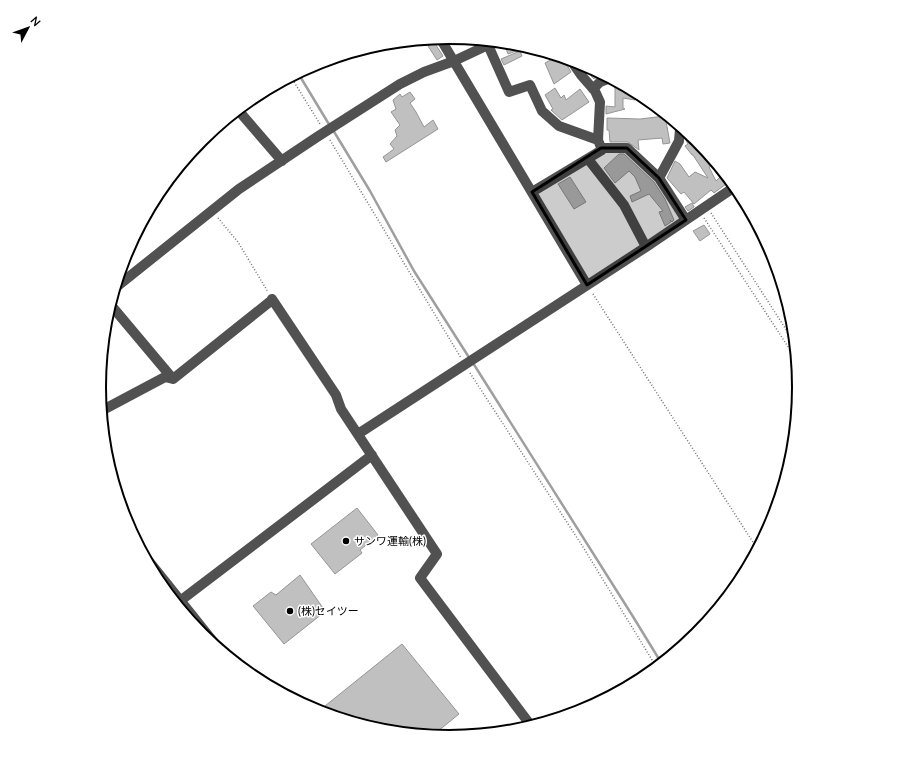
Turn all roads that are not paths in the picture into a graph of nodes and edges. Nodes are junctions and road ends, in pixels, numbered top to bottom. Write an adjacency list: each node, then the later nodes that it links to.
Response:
1 (444, 44): 4 (street)
2 (485, 46): 4 (street)
3 (489, 47): 10 (street)
4 (454, 61): 12 (street); 15 (street)
5 (575, 68): 7 (street)
6 (604, 81): 7 (street)
7 (593, 89): 10 (street)
8 (241, 114): 12 (street)
9 (680, 133): 13 (street)
10 (600, 144): 11 (street); 13 (street)
11 (588, 159): 15 (street); 17 (street)
12 (282, 161): 18 (street)
13 (659, 178): 16 (street)
14 (730, 190): 16 (street)
15 (532, 192): 19 (street)
16 (686, 220): 17 (street)
17 (646, 247): 19 (street)
18 (123, 282)
19 (587, 285): 23 (street)
20 (115, 310): 21 (street)
21 (173, 379): 22 (street); 23 (street)
22 (107, 408)
23 (358, 434): 24 (street)
24 (372, 455): 25 (street); 26 (street)
25 (180, 601)
26 (528, 721)

